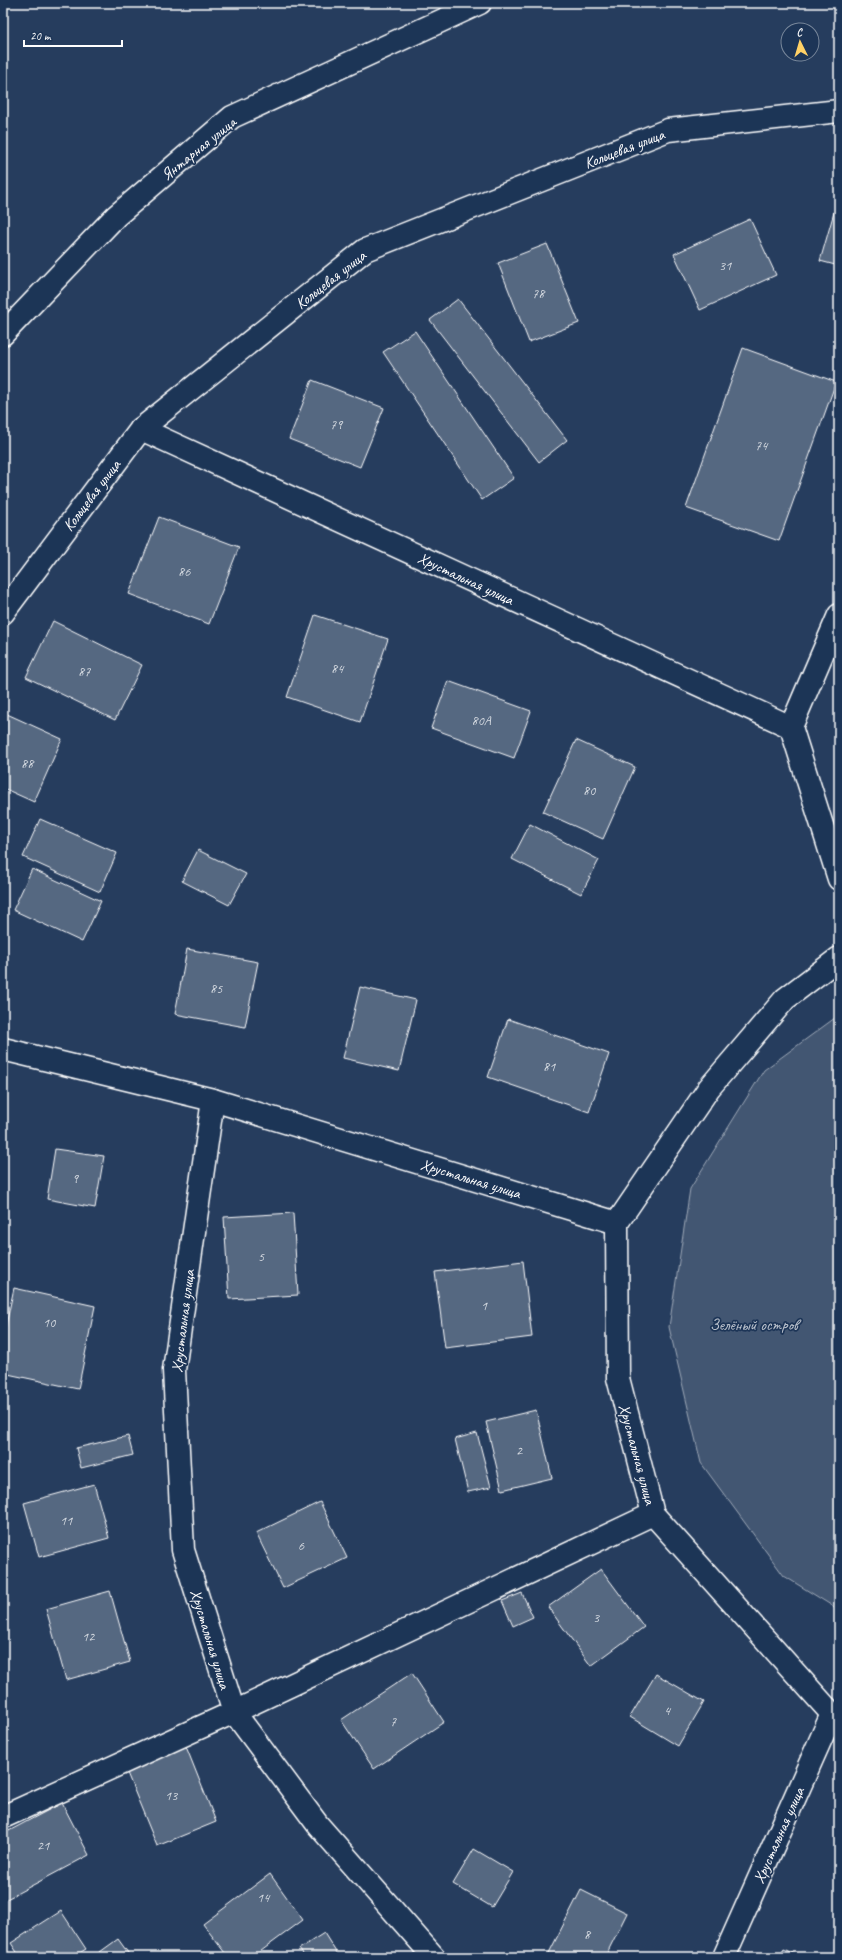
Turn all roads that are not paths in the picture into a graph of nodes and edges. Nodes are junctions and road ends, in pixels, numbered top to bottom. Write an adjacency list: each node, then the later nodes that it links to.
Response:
1 (480, 3): 3 (street, Янтарная улица)
2 (839, 111): 4 (street, Кольцевая улица)
3 (3, 334)
4 (141, 429): 5 (street, Кольцевая улица); 7 (street, Хрустальная улица)
5 (3, 613)
6 (839, 615): 7 (street)
7 (791, 727): 8 (street)
8 (839, 879)
9 (839, 958): 12 (street)
10 (3, 1049): 11 (street)
11 (213, 1100): 12 (street, Хрустальная улица); 14 (street, Хрустальная улица)
12 (616, 1223): 13 (street, Хрустальная улица)
13 (653, 1514): 14 (street); 15 (street, Хрустальная улица)
14 (234, 1712): 16 (street); 17 (street, Хрустальная улица)
15 (836, 1714): 18 (street, Хрустальная улица)
16 (3, 1817)
17 (434, 1957)
18 (724, 1957)

